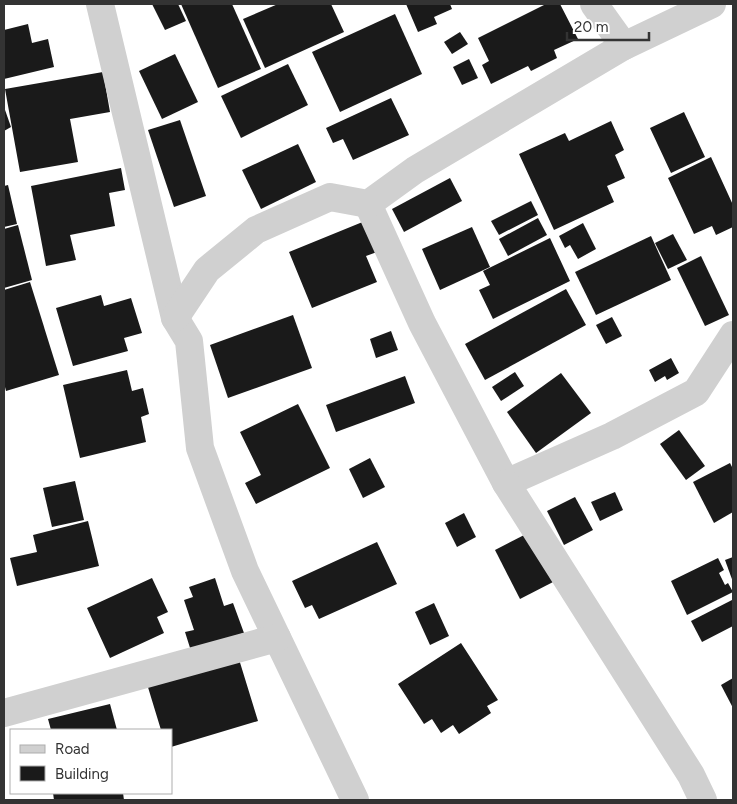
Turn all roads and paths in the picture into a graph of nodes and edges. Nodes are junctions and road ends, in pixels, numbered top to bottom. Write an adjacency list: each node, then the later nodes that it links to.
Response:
1 (100, 4): 6 (street)
2 (594, 4): 4 (street)
3 (712, 4): 4 (street)
4 (624, 46): 5 (street)
5 (368, 204): 6 (street); 8 (street)
6 (175, 318): 9 (street)
7 (733, 335): 8 (street)
8 (506, 483): 12 (street)
9 (277, 638): 10 (street); 11 (street)
10 (4, 713)
11 (355, 800)
12 (703, 800)

